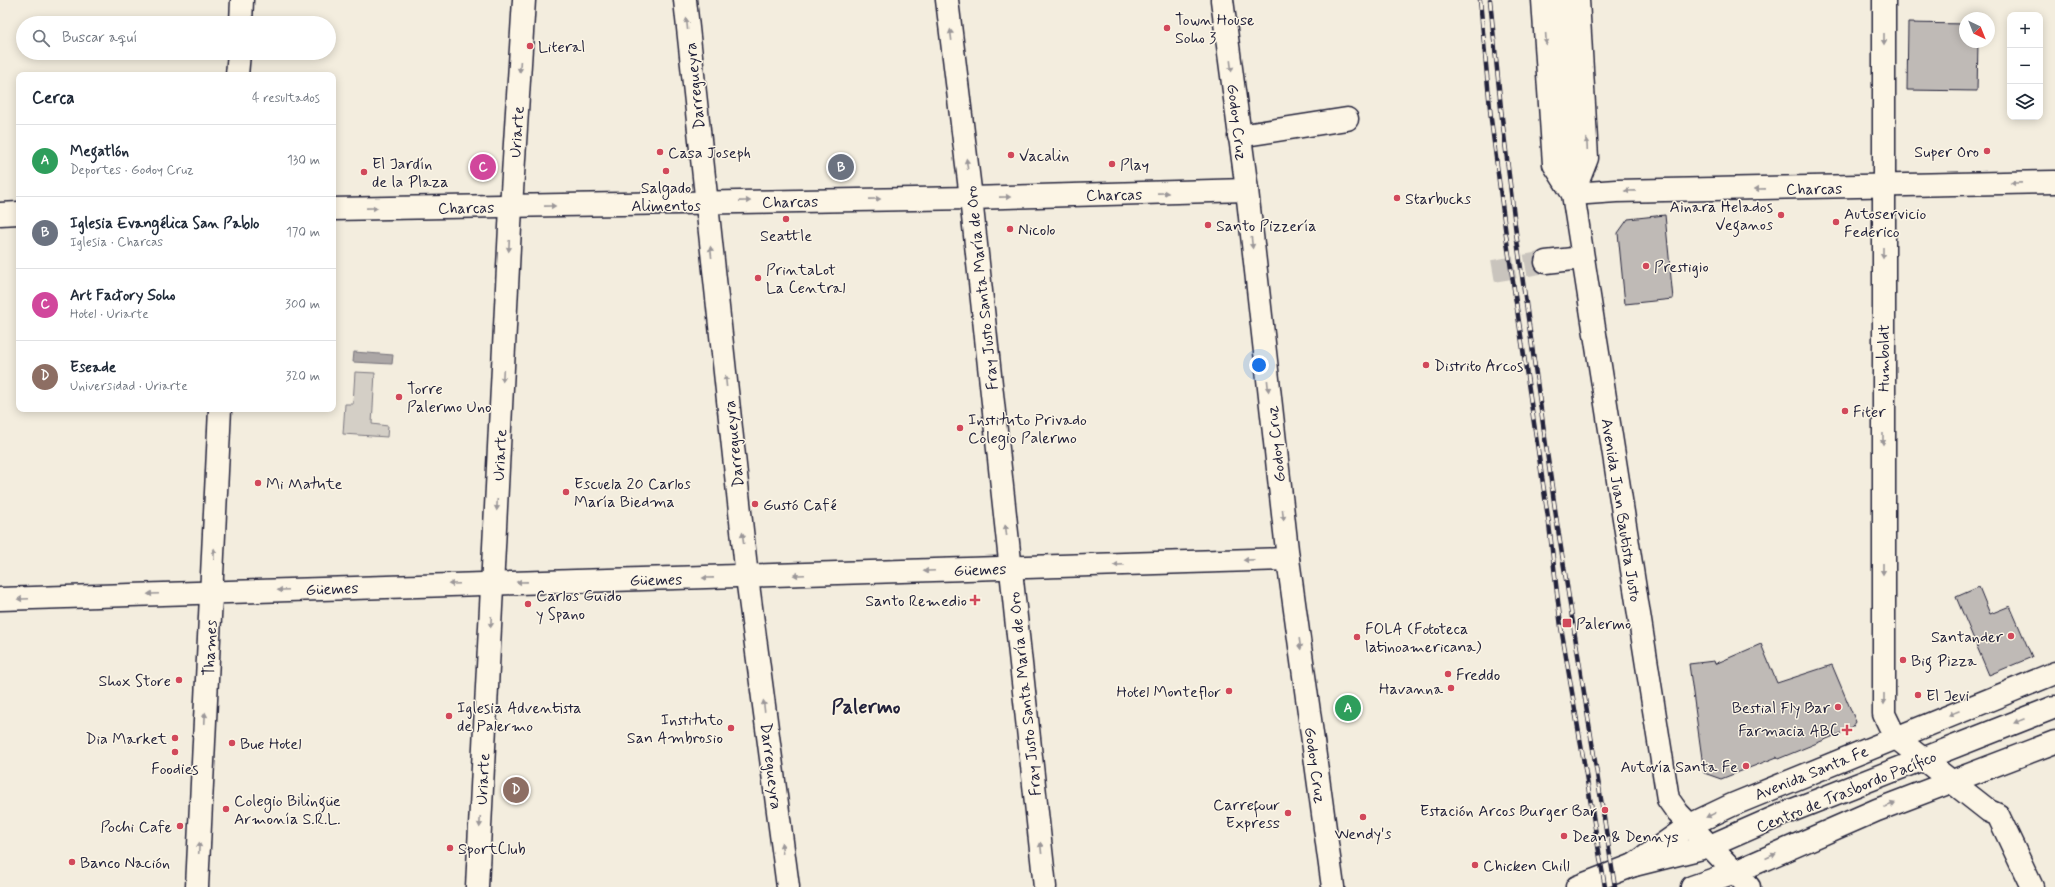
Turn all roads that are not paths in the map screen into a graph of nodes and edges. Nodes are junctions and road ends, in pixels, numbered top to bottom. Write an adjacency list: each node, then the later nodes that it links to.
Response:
1 (242, 0): 10 (street)
2 (524, 0): 21 (street, Uriarte, one-way to 21)
3 (685, 0): 20 (street, Darregueyra, one-way to 3)
4 (947, 0): 19 (street, Fray Justo Santa María de Oro, one-way to 4)
5 (1222, 0): 14 (street, Godoy Cruz, one-way to 14)
6 (1543, 0): 18 (street, Avenida Juan Bautista Justo, one-way to 18)
7 (1561, 0): 18 (street)
8 (1578, 0): 18 (street, Avenida Juan Bautista Justo, one-way to 8)
9 (1884, 0): 16 (street, Humboldt, one-way to 16)
10 (241, 16)
11 (238, 60): 12 (street)
12 (237, 72)
13 (1347, 119): 14 (street)
14 (1239, 136): 17 (street, Godoy Cruz)
15 (2055, 182): 16 (street, Charcas, one-way to 16)
16 (1883, 186): 18 (street, Charcas, one-way to 18); 37 (street, Humboldt, one-way to 37)
17 (1247, 190): 19 (street, Charcas, one-way to 17); 28 (street, Godoy Cruz, one-way to 28)
18 (1573, 194): 25 (street, Avenida Juan Bautista Justo)
19 (971, 198): 20 (street, Charcas, one-way to 19); 29 (street, Fray Justo Santa María de Oro, one-way to 19)
20 (706, 202): 21 (street, Charcas, one-way to 20); 30 (street, Darregueyra, one-way to 20)
21 (511, 207): 22 (street, Charcas, one-way to 21); 31 (street, Uriarte, one-way to 31)
22 (336, 209)
23 (16, 213): 24 (street)
24 (0, 214)
25 (1582, 258): 26 (street); 41 (street, Avenida Juan Bautista Justo)
26 (1546, 262)
27 (220, 412): 32 (street, Thames, one-way to 27)
28 (1288, 559): 29 (street, Güemes, one-way to 29); 49 (street, Godoy Cruz, one-way to 49)
29 (1010, 568): 30 (street, Güemes, one-way to 30); 48 (street, Fray Justo Santa María de Oro, one-way to 29)
30 (747, 577): 31 (street, Güemes, one-way to 31); 47 (street, Darregueyra, one-way to 30)
31 (493, 583): 32 (street, Güemes, one-way to 32); 46 (street, Uriarte, one-way to 46)
32 (212, 593): 33 (street, Güemes, one-way to 33); 45 (street, Thames, one-way to 32)
33 (0, 599)
34 (2055, 673): 37 (street, Avenida Santa Fe, one-way to 37)
35 (2055, 706): 39 (street, Centro de Trasbordo Pacífico, one-way to 39)
36 (2055, 729): 38 (street)
37 (1895, 737): 39 (street, Humboldt); 41 (street, Avenida Santa Fe, one-way to 41)
38 (2045, 745): 40 (street)
39 (1922, 758): 40 (street, Humboldt); 42 (street, Centro de Trasbordo Pacífico)
40 (1953, 782): 44 (street, one-way to 40); 53 (street, Humboldt)
41 (1690, 825): 42 (street, Avenida Juan Bautista Justo); 43 (street, Avenida Santa Fe)
42 (1710, 846): 43 (street, Centro de Trasbordo Pacífico); 44 (street, Avenida Juan Bautista Justo)
43 (1634, 865): 50 (street, Avenida Santa Fe)
44 (1742, 880): 51 (street); 52 (street)
45 (197, 887)
46 (477, 887)
47 (788, 887)
48 (1045, 887)
49 (1333, 887)
50 (1577, 887)
51 (1692, 887)
52 (1714, 887)
53 (2032, 887)

